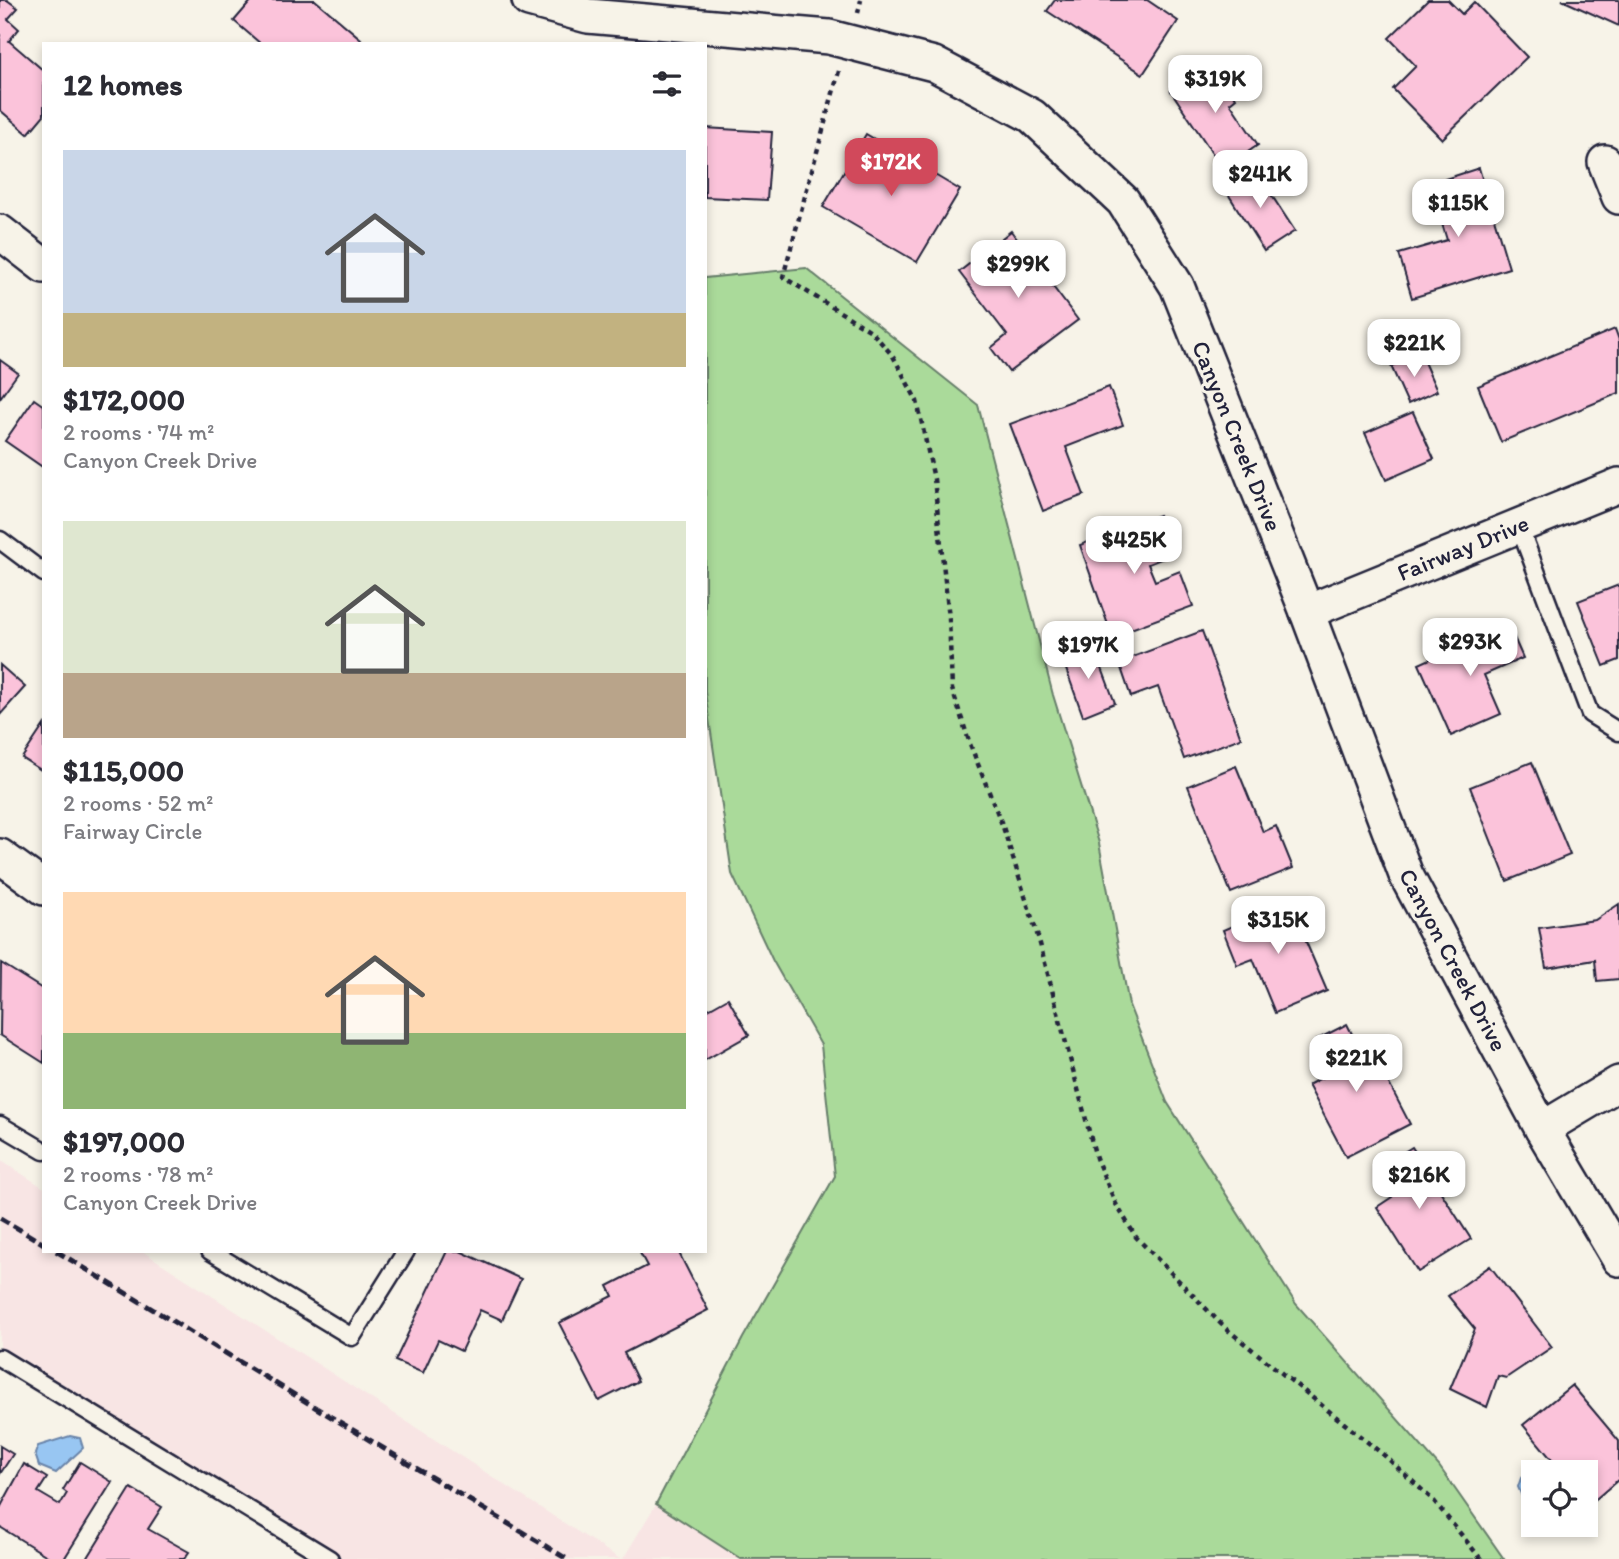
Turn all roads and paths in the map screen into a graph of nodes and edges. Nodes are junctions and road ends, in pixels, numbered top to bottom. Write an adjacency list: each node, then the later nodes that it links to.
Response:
1 (528, 0): 3 (street, Canyon Creek Drive)
2 (861, 0): 3 (path)
3 (848, 42): 12 (street, Canyon Creek Drive); 25 (path)
4 (1605, 162): 5 (street)
5 (1619, 197)
6 (0, 232): 7 (street)
7 (42, 264)
8 (1619, 485): 9 (street, Fairway Drive)
9 (1519, 526): 12 (street, Fairway Drive); 13 (lane)
10 (0, 540): 11 (lane)
11 (42, 572)
12 (1307, 612): 18 (street, Canyon Creek Drive)
13 (1619, 732)
14 (0, 856): 15 (street)
15 (42, 887)
16 (1619, 1083): 18 (street)
17 (0, 1125): 19 (lane)
18 (1542, 1129): 22 (street, Canyon Creek Drive)
19 (42, 1150)
20 (213, 1253): 21 (lane)
21 (405, 1253)
22 (1619, 1259)
23 (0, 1358): 24 (lane)
24 (330, 1559)
25 (1481, 1559)

